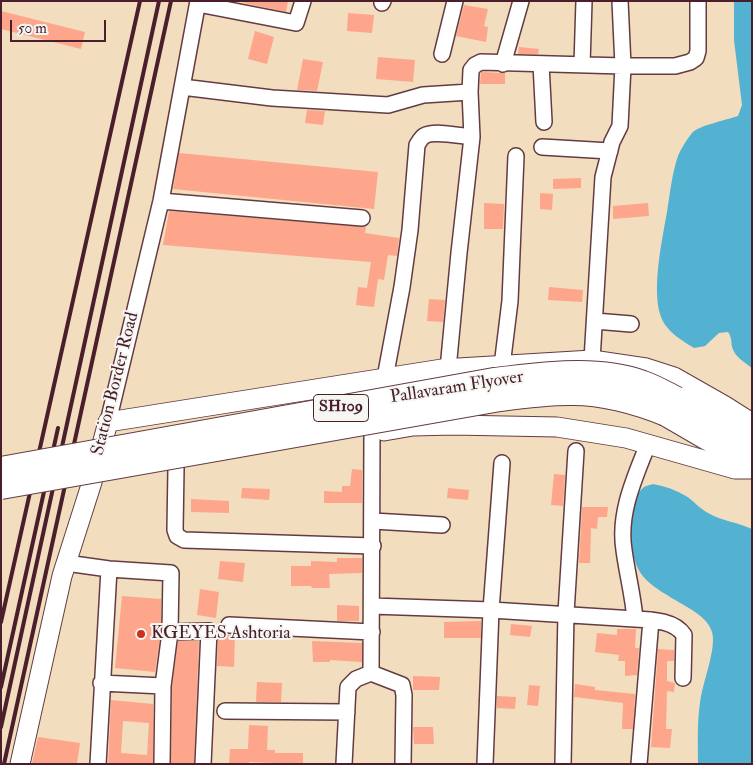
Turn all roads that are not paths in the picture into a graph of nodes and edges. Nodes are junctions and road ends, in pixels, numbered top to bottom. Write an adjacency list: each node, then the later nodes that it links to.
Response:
1 (303, 1): 7 (street)
2 (455, 1): 8 (street)
3 (521, 1): 9 (street)
4 (584, 1): 11 (street)
5 (620, 1): 12 (street)
6 (698, 1): 12 (street)
7 (198, 2): 13 (street, Station Border Road)
8 (442, 54)
9 (503, 64): 10 (street); 14 (street)
10 (542, 64): 11 (street); 15 (street)
11 (582, 65): 12 (street)
12 (623, 66): 18 (street)
13 (182, 87): 14 (street); 20 (street, Station Border Road)
14 (470, 92): 16 (street)
15 (544, 122)
16 (472, 137): 26 (street); 27 (street)
17 (542, 147): 18 (street)
18 (610, 151): 22 (street)
19 (516, 156): 25 (street)
20 (161, 201): 21 (street); 29 (street, Station Border Road)
21 (362, 218)
22 (595, 321): 23 (street); 24 (street)
23 (631, 324)
24 (592, 360): 25 (street); 30 (street)
25 (502, 366): 26 (street)
26 (448, 369): 27 (street)
27 (385, 378): 29 (street)
28 (672, 407): 32 (main road, Pallavaram Flyover / SH109); 36 (main road, Pallavaram Flyover / SH109); 39 (main road, Pallavaram Flyover / SH109, bridge); 41 (main road, Pallavaram Flyover / SH109, bridge)
29 (108, 422): 40 (street, Station Border Road)
30 (752, 424)
31 (372, 434): 33 (street); 37 (street); 42 (street)
32 (752, 442)
33 (648, 444): 38 (street); 50 (street)
34 (576, 451): 49 (street)
35 (502, 463): 48 (street)
36 (752, 464)
37 (176, 468): 40 (street); 44 (street)
38 (752, 468)
39 (1, 469)
40 (92, 482): 45 (street, Station Border Road)
41 (1, 487)
42 (373, 521): 43 (street); 44 (street)
43 (442, 525)
44 (373, 546): 47 (street)
45 (66, 563): 46 (street); 61 (street, Station Border Road)
46 (109, 569): 53 (street); 57 (street)
47 (372, 606): 48 (street); 54 (street)
48 (491, 610): 49 (street); 67 (street)
49 (566, 614): 50 (street); 68 (street)
50 (635, 619): 51 (street)
51 (651, 620): 56 (street); 69 (street)
52 (229, 625): 54 (street)
53 (170, 632): 58 (street); 64 (street)
54 (372, 632): 55 (street)
55 (371, 673): 60 (street); 66 (street)
56 (683, 678)
57 (101, 683): 58 (street); 62 (street)
58 (163, 686): 63 (street)
59 (225, 711): 60 (street)
60 (347, 712): 65 (street)
61 (20, 764)
62 (98, 764)
63 (162, 764)
64 (203, 764)
65 (344, 764)
66 (403, 764)
67 (485, 764)
68 (563, 764)
69 (639, 764)

